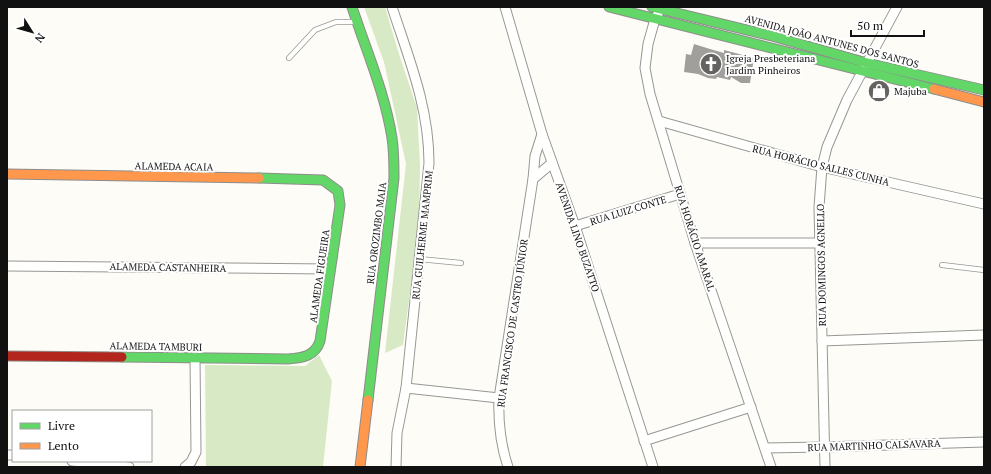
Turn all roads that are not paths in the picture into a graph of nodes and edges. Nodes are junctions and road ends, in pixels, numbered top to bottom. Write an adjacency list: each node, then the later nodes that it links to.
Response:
1 (352, 7): 9 (main road, RUA OROZIMBO MAIA)
2 (392, 7): 27 (street, RUA GUILHERME MAMPRIM)
3 (505, 7): 16 (street, AVENIDA LINO BUZATTO)
4 (609, 7): 8 (main road, AVENIDA JOÃO ANTUNES DOS SANTOS)
5 (652, 7): 7 (main road, AVENIDA JOÃO ANTUNES DOS SANTOS)
6 (897, 7): 11 (street, RUA DOMINGOS AGNELLO)
7 (662, 8): 8 (street, RUA HORÁCIO AMARAL); 11 (main road, AVENIDA JOÃO ANTUNES DOS SANTOS)
8 (655, 18): 12 (main road, AVENIDA JOÃO ANTUNES DOS SANTOS); 15 (street, RUA HORÁCIO AMARAL)
9 (357, 22): 10 (lane); 48 (main road, RUA OROZIMBO MAIA)
10 (289, 58)
11 (867, 63): 12 (street, RUA DOMINGOS AGNELLO); 13 (main road, AVENIDA JOÃO ANTUNES DOS SANTOS)
12 (862, 72): 14 (main road, AVENIDA JOÃO ANTUNES DOS SANTOS); 18 (street, RUA DOMINGOS AGNELLO)
13 (984, 90)
14 (984, 102)
15 (659, 121): 18 (street, RUA HORÁCIO SALLES CUNHA); 22 (street, RUA HORÁCIO AMARAL)
16 (542, 134): 17 (street, AVENIDA LINO BUZATTO); 20 (street, RUA FRANCISCO DE CASTRO JÚNIOR)
17 (552, 162): 20 (street); 24 (street, AVENIDA LINO BUZATTO)
18 (822, 167): 23 (street, RUA HORÁCIO SALLES CUNHA); 26 (street, RUA DOMINGOS AGNELLO)
19 (7, 174): 21 (main road, ALAMEDA ACAIA)
20 (533, 178): 39 (street, RUA FRANCISCO DE CASTRO JÚNIOR)
21 (338, 191): 31 (main road, ALAMEDA FIGUEIRA)
22 (680, 194): 24 (street, RUA LUIZ CONTE); 25 (street, RUA HORÁCIO AMARAL)
23 (984, 204)
24 (575, 226): 41 (street, AVENIDA LINO BUZATTO)
25 (696, 243): 26 (street); 40 (street, RUA HORÁCIO AMARAL)
26 (820, 243): 34 (street, RUA DOMINGOS AGNELLO)
27 (419, 259): 28 (lane); 38 (street, RUA GUILHERME MAMPRIM)
28 (461, 263)
29 (942, 265): 32 (lane)
30 (7, 266): 31 (street, ALAMEDA CASTANHEIRA)
31 (330, 269): 37 (main road, ALAMEDA FIGUEIRA)
32 (984, 270)
33 (984, 335): 34 (street)
34 (822, 341): 43 (street, RUA DOMINGOS AGNELLO)
35 (7, 356): 36 (main road, ALAMEDA TAMBURI)
36 (195, 358): 37 (main road, ALAMEDA TAMBURI); 46 (street)
37 (304, 358)
38 (406, 388): 39 (street); 49 (street, RUA GUILHERME MAMPRIM)
39 (499, 398): 50 (street, RUA FRANCISCO DE CASTRO JÚNIOR)
40 (752, 408): 41 (street); 44 (street, RUA HORÁCIO AMARAL)
41 (644, 441): 51 (street, AVENIDA LINO BUZATTO)
42 (984, 442): 43 (street, RUA MARTINHO CALSAVARA)
43 (824, 447): 44 (street, RUA MARTINHO CALSAVARA); 53 (street, RUA DOMINGOS AGNELLO)
44 (764, 448): 52 (street, RUA HORÁCIO AMARAL)
45 (82, 462): 47 (street)
46 (188, 464)
47 (129, 467)
48 (360, 467)
49 (396, 467)
50 (508, 467)
51 (653, 467)
52 (771, 467)
53 (825, 467)

